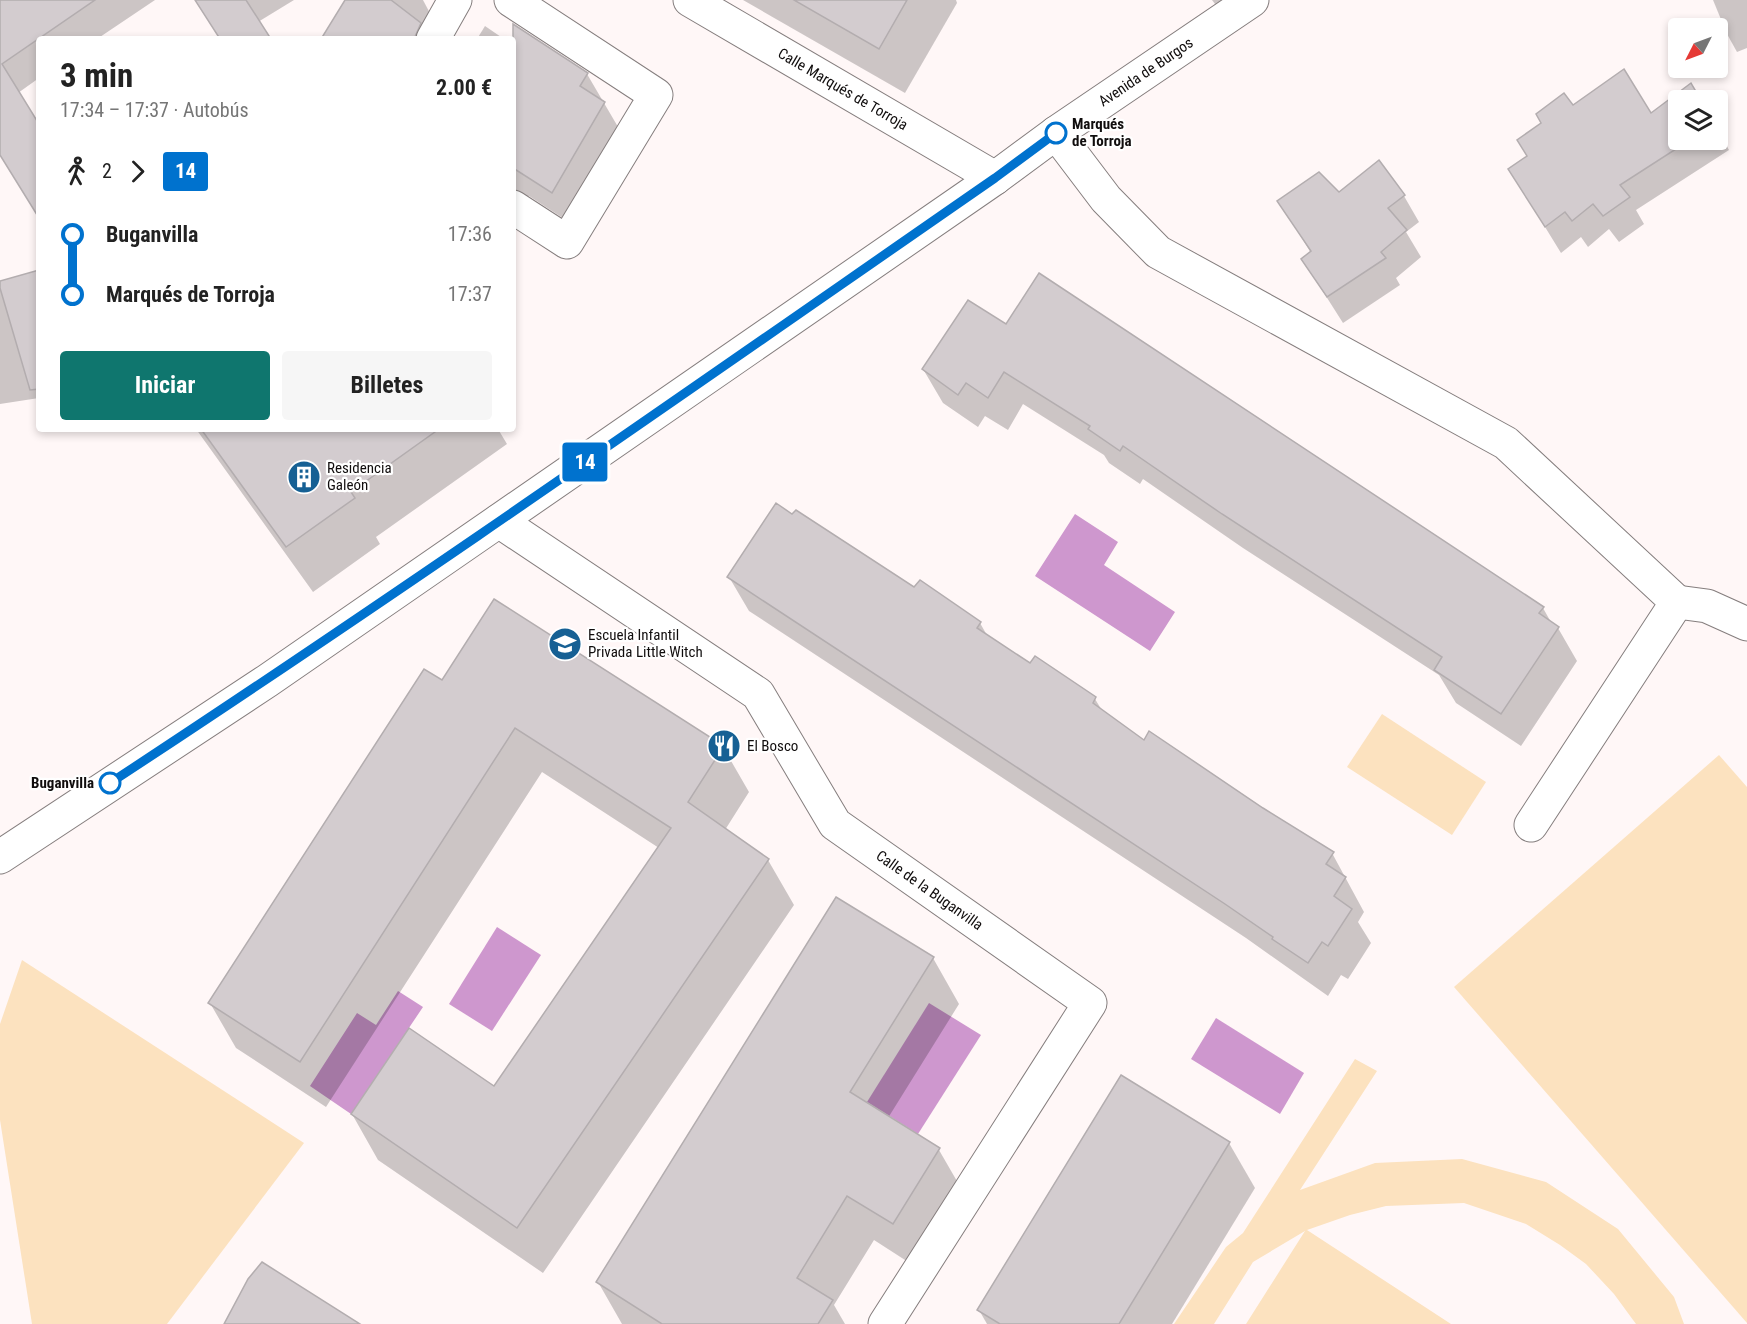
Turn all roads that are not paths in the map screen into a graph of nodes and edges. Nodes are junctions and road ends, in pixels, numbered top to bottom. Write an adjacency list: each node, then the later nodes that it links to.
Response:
1 (455, 0): 5 (street)
2 (511, 0): 8 (street)
3 (690, 0): 7 (street, Calle Marqués de Torroja)
4 (1252, 0): 6 (street, Avenida de Burgos)
5 (435, 36)
6 (1056, 133): 7 (street, Avenida de Burgos); 10 (street)
7 (995, 178): 9 (street, Avenida de Burgos)
8 (516, 209)
9 (499, 521): 13 (street, Avenida de Burgos); 14 (street, Calle de la Buganvilla)
10 (1677, 602): 11 (street); 12 (street)
11 (1747, 624)
12 (1531, 825)
13 (0, 857)
14 (885, 1324)

